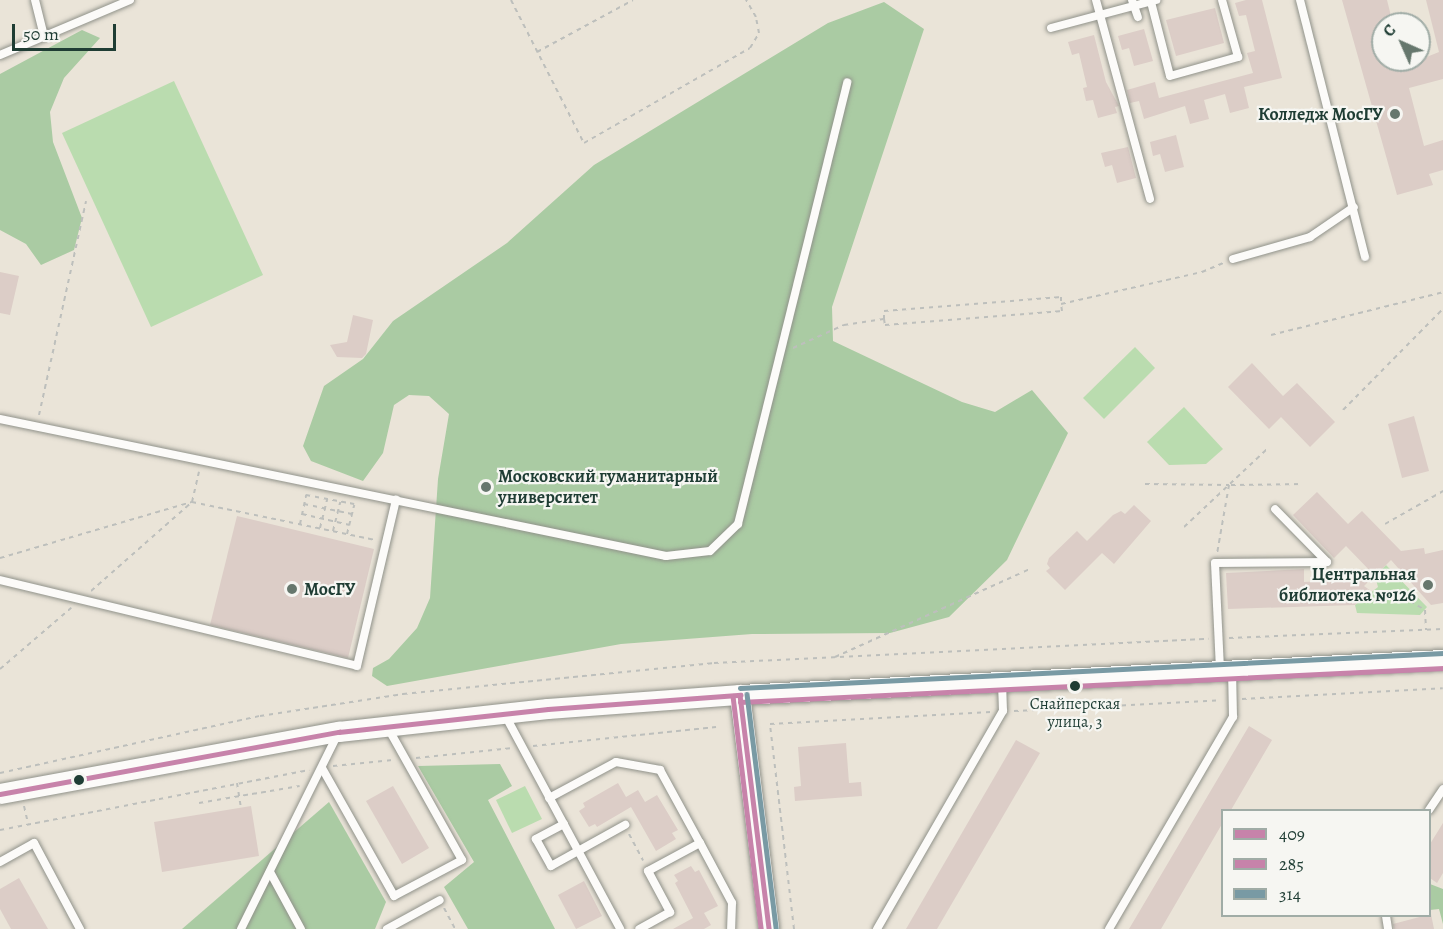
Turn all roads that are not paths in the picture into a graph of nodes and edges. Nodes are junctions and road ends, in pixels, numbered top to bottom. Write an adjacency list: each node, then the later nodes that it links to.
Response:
1 (35, 0): 11 (lane)
2 (130, 0): 11 (lane)
3 (1096, 0): 8 (lane)
4 (1222, 0): 6 (lane)
5 (1300, 0): 15 (lane)
6 (1154, 1): 7 (lane)
7 (1133, 3): 8 (lane); 9 (lane)
8 (1100, 15): 10 (lane); 14 (lane)
9 (1138, 17)
10 (1051, 28)
11 (44, 37): 12 (lane)
12 (0, 55)
13 (847, 82): 19 (lane)
14 (1150, 199)
15 (1354, 207): 16 (lane); 17 (lane)
16 (1365, 257)
17 (1233, 259)
18 (0, 419): 19 (lane)
19 (396, 500): 21 (lane)
20 (1275, 509): 23 (lane)
21 (0, 580)
22 (1443, 660): 23 (street)
23 (1226, 671): 24 (street); 50 (lane)
24 (1002, 682): 25 (street); 49 (lane)
25 (740, 695): 26 (street); 48 (street)
26 (504, 713): 27 (street); 32 (lane)
27 (387, 726): 28 (street); 29 (lane)
28 (339, 732): 29 (lane); 31 (street)
29 (322, 768): 39 (lane)
30 (1443, 789): 33 (lane)
31 (0, 794)
32 (549, 798): 34 (lane); 36 (lane)
33 (1430, 809)
34 (564, 825): 37 (lane); 37 (lane)
35 (625, 825): 37 (lane)
36 (700, 843): 46 (lane); 47 (lane)
37 (578, 851): 45 (lane)
38 (0, 862): 41 (lane)
39 (270, 872): 42 (lane); 43 (lane)
40 (440, 900): 44 (lane)
41 (80, 929)
42 (241, 929)
43 (301, 929)
44 (387, 929)
45 (620, 929)
46 (639, 929)
47 (731, 929)
48 (769, 929)
49 (877, 929)
50 (1109, 929)

